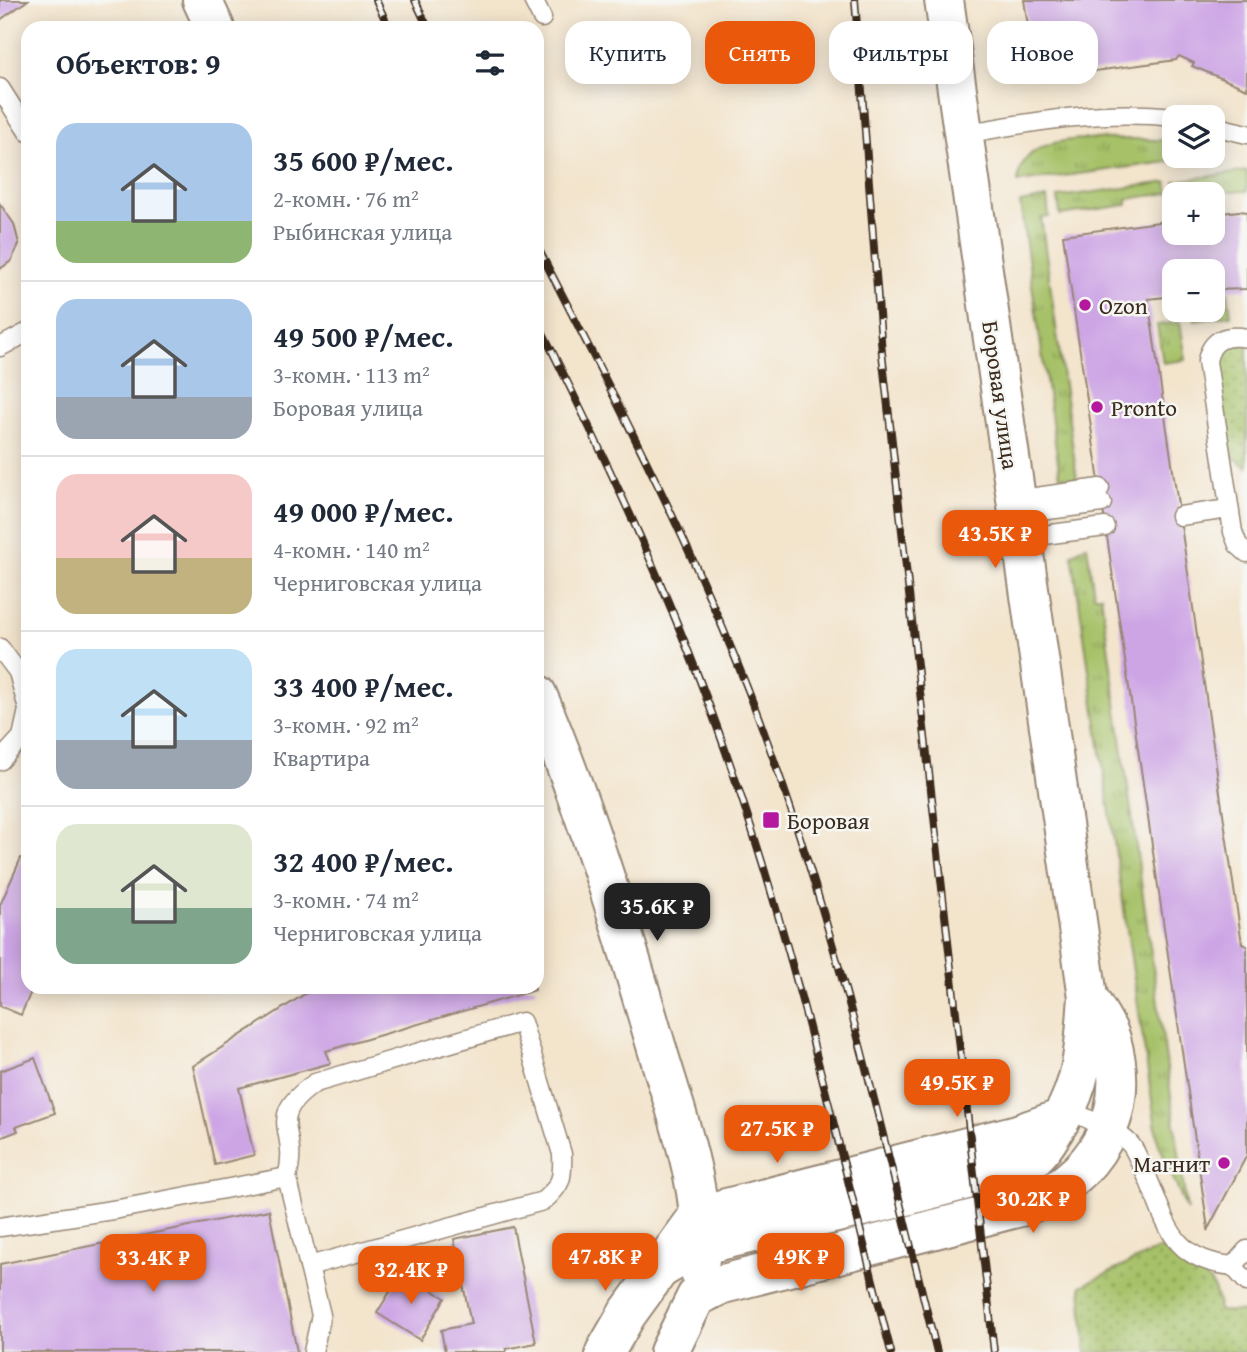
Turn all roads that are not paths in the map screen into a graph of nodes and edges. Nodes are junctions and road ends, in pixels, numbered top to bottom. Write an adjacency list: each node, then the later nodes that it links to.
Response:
1 (202, 0): 5 (street)
2 (533, 0): 4 (lane)
3 (944, 0): 10 (street, Боровая улица)
4 (542, 18)
5 (212, 21)
6 (0, 88): 8 (lane)
7 (1162, 116): 10 (lane)
8 (21, 121)
9 (1225, 129): 11 (lane)
10 (965, 134): 18 (street, Боровая улица)
11 (1247, 134)
12 (21, 336): 14 (lane)
13 (1247, 338): 16 (lane)
14 (0, 347)
15 (1101, 496): 18 (lane)
16 (1229, 509): 17 (lane); 20 (lane)
17 (1180, 516)
18 (1018, 517): 19 (lane); 26 (street, Боровая улица)
19 (1105, 527)
20 (1247, 553)
21 (0, 648): 22 (lane)
22 (21, 683)
23 (544, 712): 31 (street)
24 (21, 738): 25 (lane)
25 (0, 761)
26 (1088, 998): 27 (street, Боровая улица); 28 (street, Боровая улица)
27 (1064, 1114): 28 (lane); 31 (street, Боровая улица)
28 (1108, 1130): 34 (lane); 36 (street, Боровая улица)
29 (287, 1177): 30 (lane); 33 (lane); 33 (lane)
30 (0, 1227)
31 (700, 1230): 36 (street); 38 (street)
32 (1247, 1250): 34 (lane)
33 (309, 1266): 37 (lane)
34 (1233, 1266): 35 (lane)
35 (1247, 1282)
36 (696, 1297): 39 (street)
37 (313, 1352)
38 (605, 1352)
39 (668, 1352)

